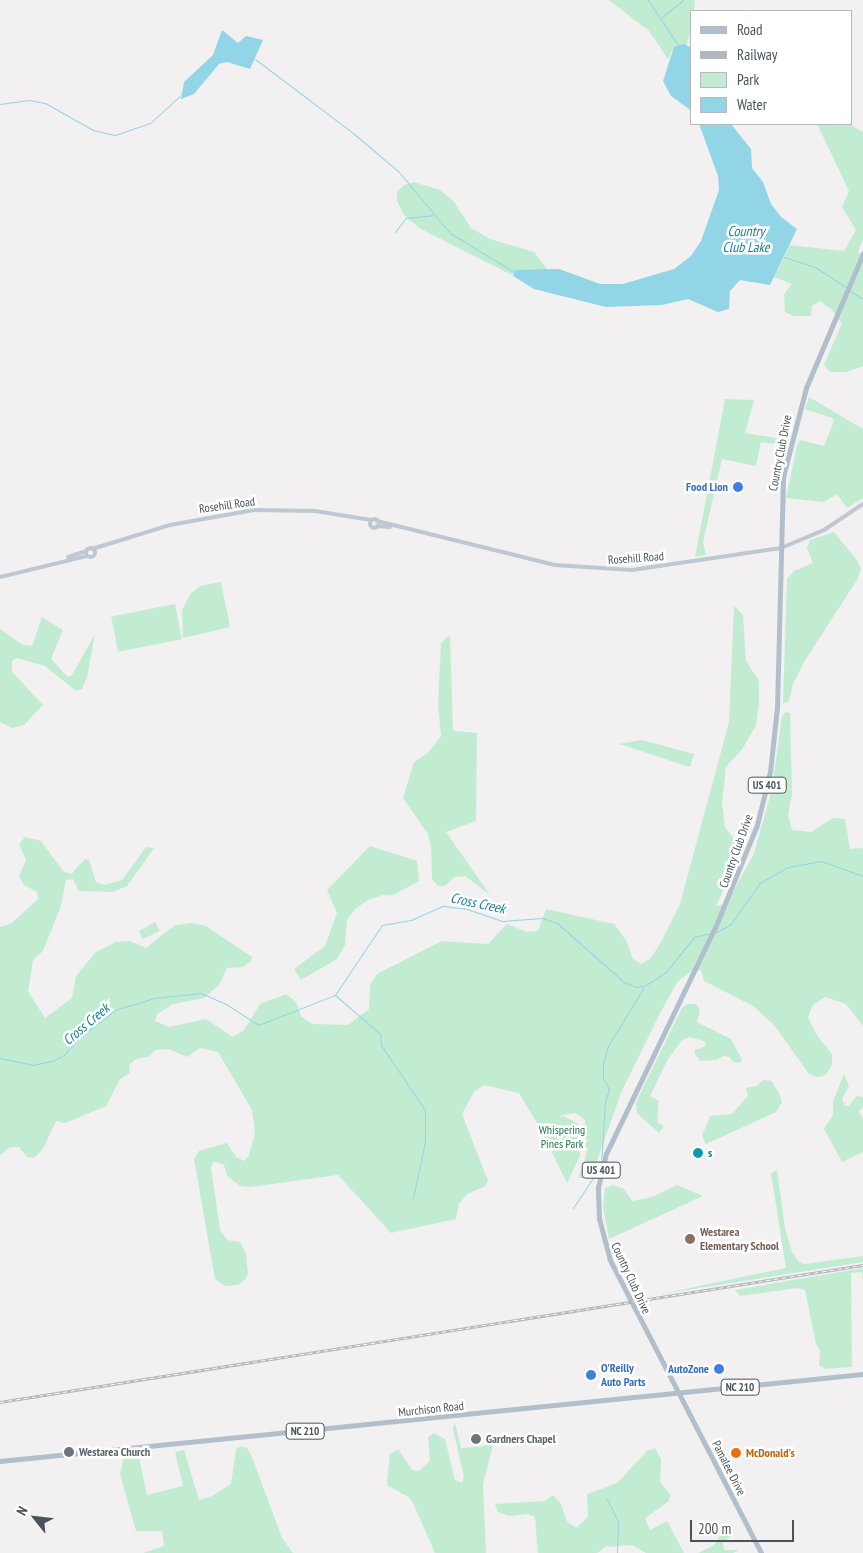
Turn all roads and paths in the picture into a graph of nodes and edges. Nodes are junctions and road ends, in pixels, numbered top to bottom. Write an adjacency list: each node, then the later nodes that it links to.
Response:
1 (863, 254): 10 (main road, Country Club Drive / US 401)
2 (863, 504): 10 (main road, Rosehill Road)
3 (346, 516): 4 (main road, Rosehill Road); 6 (main road, Rosehill Road); 9 (main road, Rosehill Road)
4 (371, 520): 5 (main road, Rosehill Road); 6 (main road)
5 (377, 521): 7 (main road); 8 (main road, Rosehill Road)
6 (370, 525): 7 (main road, Rosehill Road)
7 (377, 526): 8 (main road, Rosehill Road)
8 (402, 529): 10 (main road, Rosehill Road)
9 (115, 543): 11 (main road, Rosehill Road); 13 (main road, Rosehill Road)
10 (781, 548): 18 (main road, Country Club Drive / US 401)
11 (92, 549): 12 (main road, Rosehill Road); 13 (main road)
12 (86, 550): 14 (main road); 15 (main road)
13 (94, 554): 14 (main road, Rosehill Road)
14 (87, 556): 15 (main road)
15 (66, 559): 16 (main road)
16 (0, 577)
17 (863, 1374): 18 (main road, Murchison Road / NC 210)
18 (678, 1393): 19 (main road, Murchison Road / NC 210); 20 (main road, Pamalee Drive / US 401)
19 (0, 1461)
20 (761, 1553)

